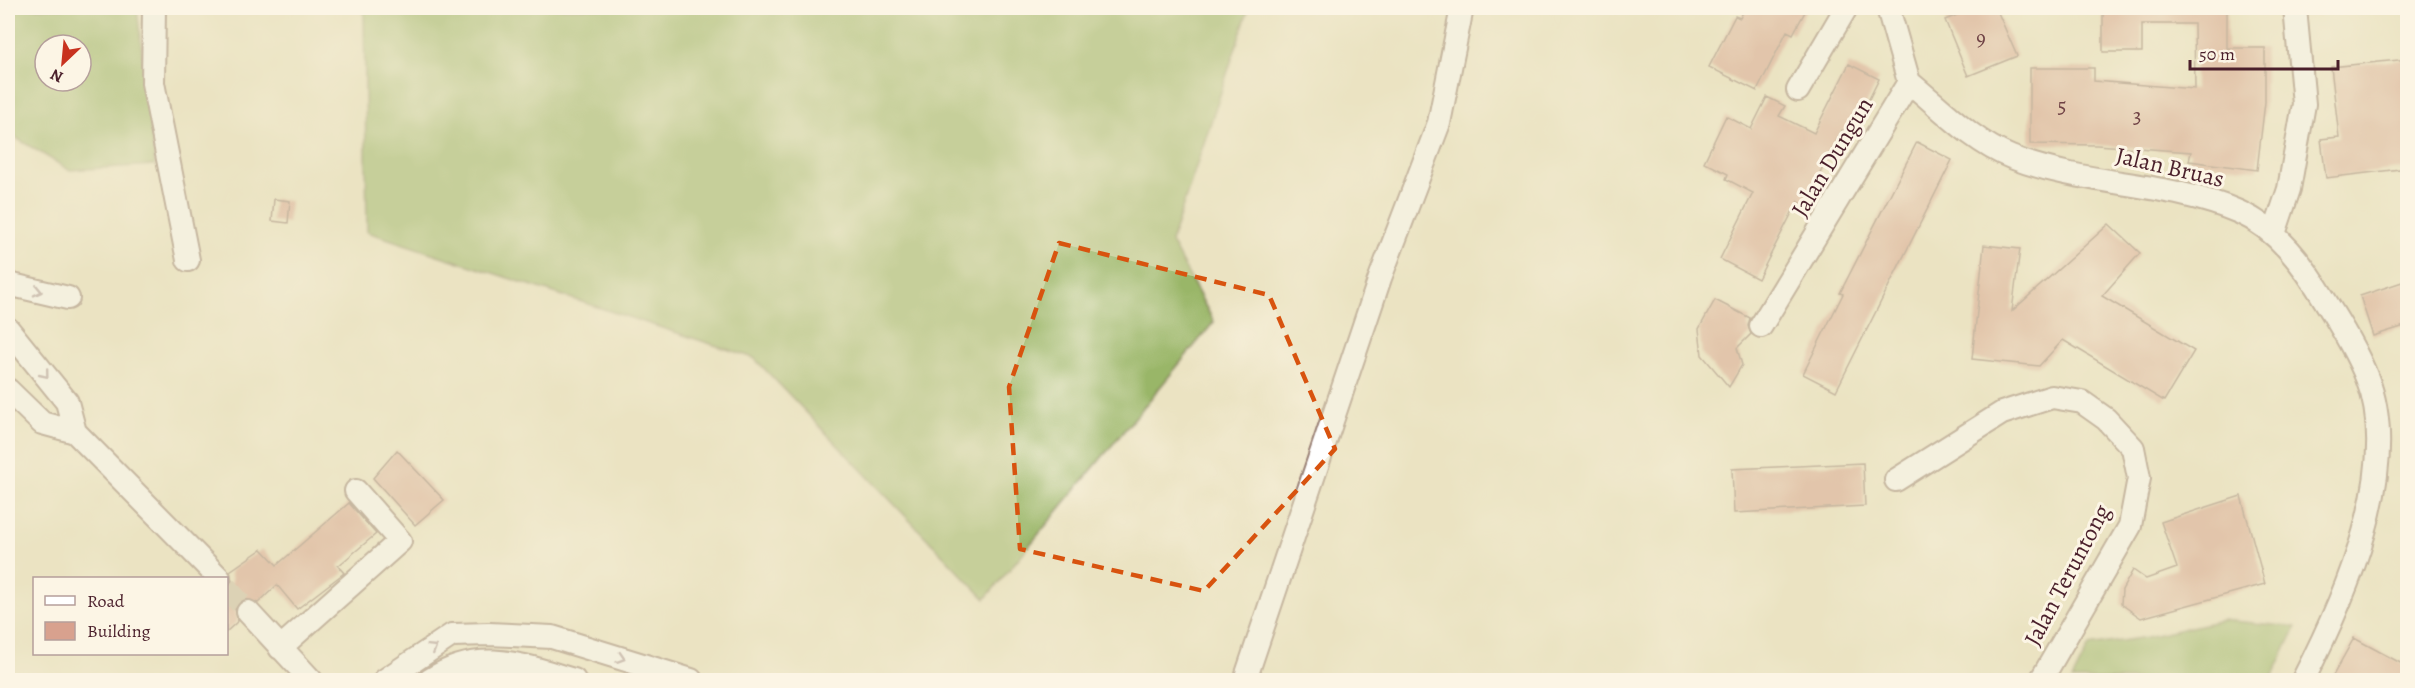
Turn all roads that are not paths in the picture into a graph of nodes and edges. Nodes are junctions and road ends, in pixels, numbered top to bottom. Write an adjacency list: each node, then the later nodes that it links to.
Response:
1 (154, 8): 9 (street)
2 (1462, 8): 26 (street)
3 (1846, 8): 7 (street)
4 (1888, 8): 6 (street)
5 (2295, 8): 8 (street)
6 (1909, 82): 8 (street, Jalan Bruas); 12 (street, Jalan Dungun)
7 (1798, 90)
8 (2274, 234): 28 (street, Jalan Bruas)
9 (188, 260)
10 (8, 284): 11 (street, one-way to 11)
11 (68, 298)
12 (1761, 326)
13 (8, 328): 15 (street, one-way to 15)
14 (8, 390): 15 (street)
15 (75, 432): 18 (street)
16 (1896, 480): 27 (street, Jalan Teruntong)
17 (356, 491): 20 (street)
18 (218, 577)
19 (248, 612): 20 (street)
20 (280, 648): 21 (street)
21 (310, 681)
22 (384, 681): 25 (street, one-way to 25)
23 (430, 681): 24 (street)
24 (574, 681)
25 (691, 681)
26 (1245, 681)
27 (2041, 681)
28 (2303, 681)

